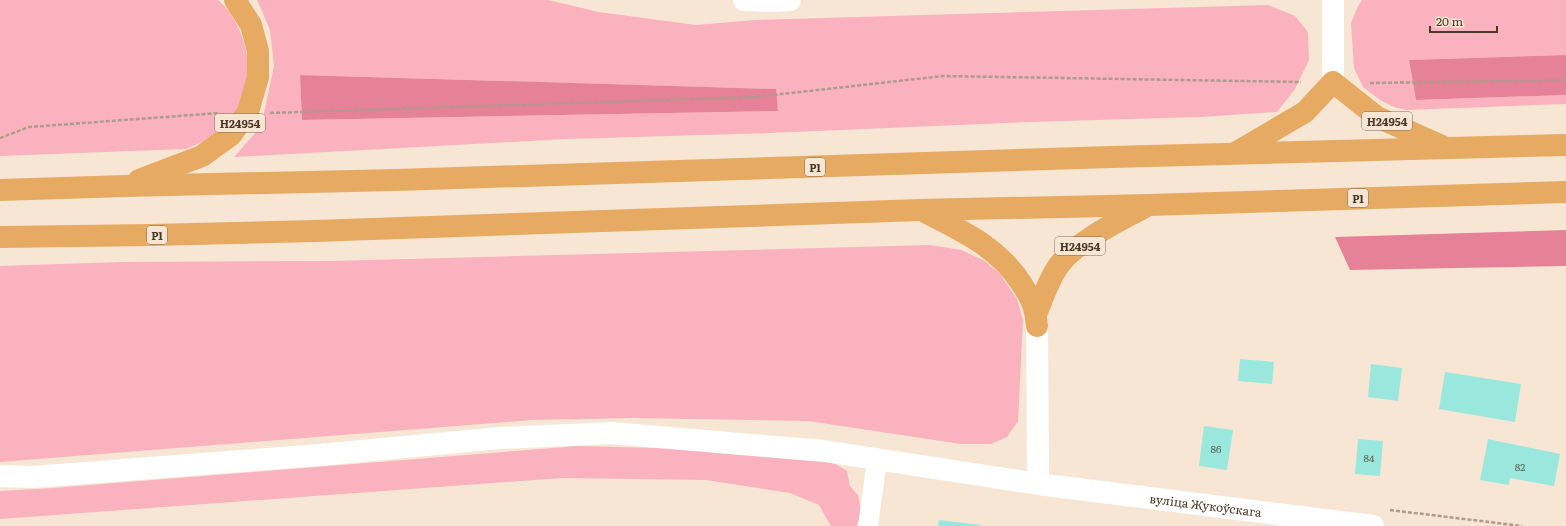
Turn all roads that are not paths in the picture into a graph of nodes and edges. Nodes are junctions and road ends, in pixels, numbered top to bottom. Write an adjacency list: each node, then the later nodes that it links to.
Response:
1 (235, 0): 9 (highway, Н24954)
2 (744, 0): 3 (street)
3 (790, 0)
4 (1333, 0): 5 (street)
5 (1333, 82): 7 (highway, Н24954); 8 (highway)
6 (1566, 145): 7 (highway, Р1)
7 (1448, 149): 8 (highway, Р1)
8 (1234, 154): 9 (highway, Р1)
9 (125, 186): 10 (highway, Р1)
10 (0, 190)
11 (1566, 192): 12 (highway, Р1)
12 (1149, 205): 13 (highway, Р1); 15 (highway, Н24954)
13 (920, 210): 14 (highway, Р1); 15 (highway, Н24954)
14 (0, 237)
15 (1037, 319): 18 (street, Н24954)
16 (877, 460): 17 (street, вуліца Жукоўскага); 18 (street, вуліца Жукоўскага); 19 (street)
17 (0, 476)
18 (1038, 484): 20 (street, вуліца Жукоўскага)
19 (868, 526)
20 (1373, 526)

